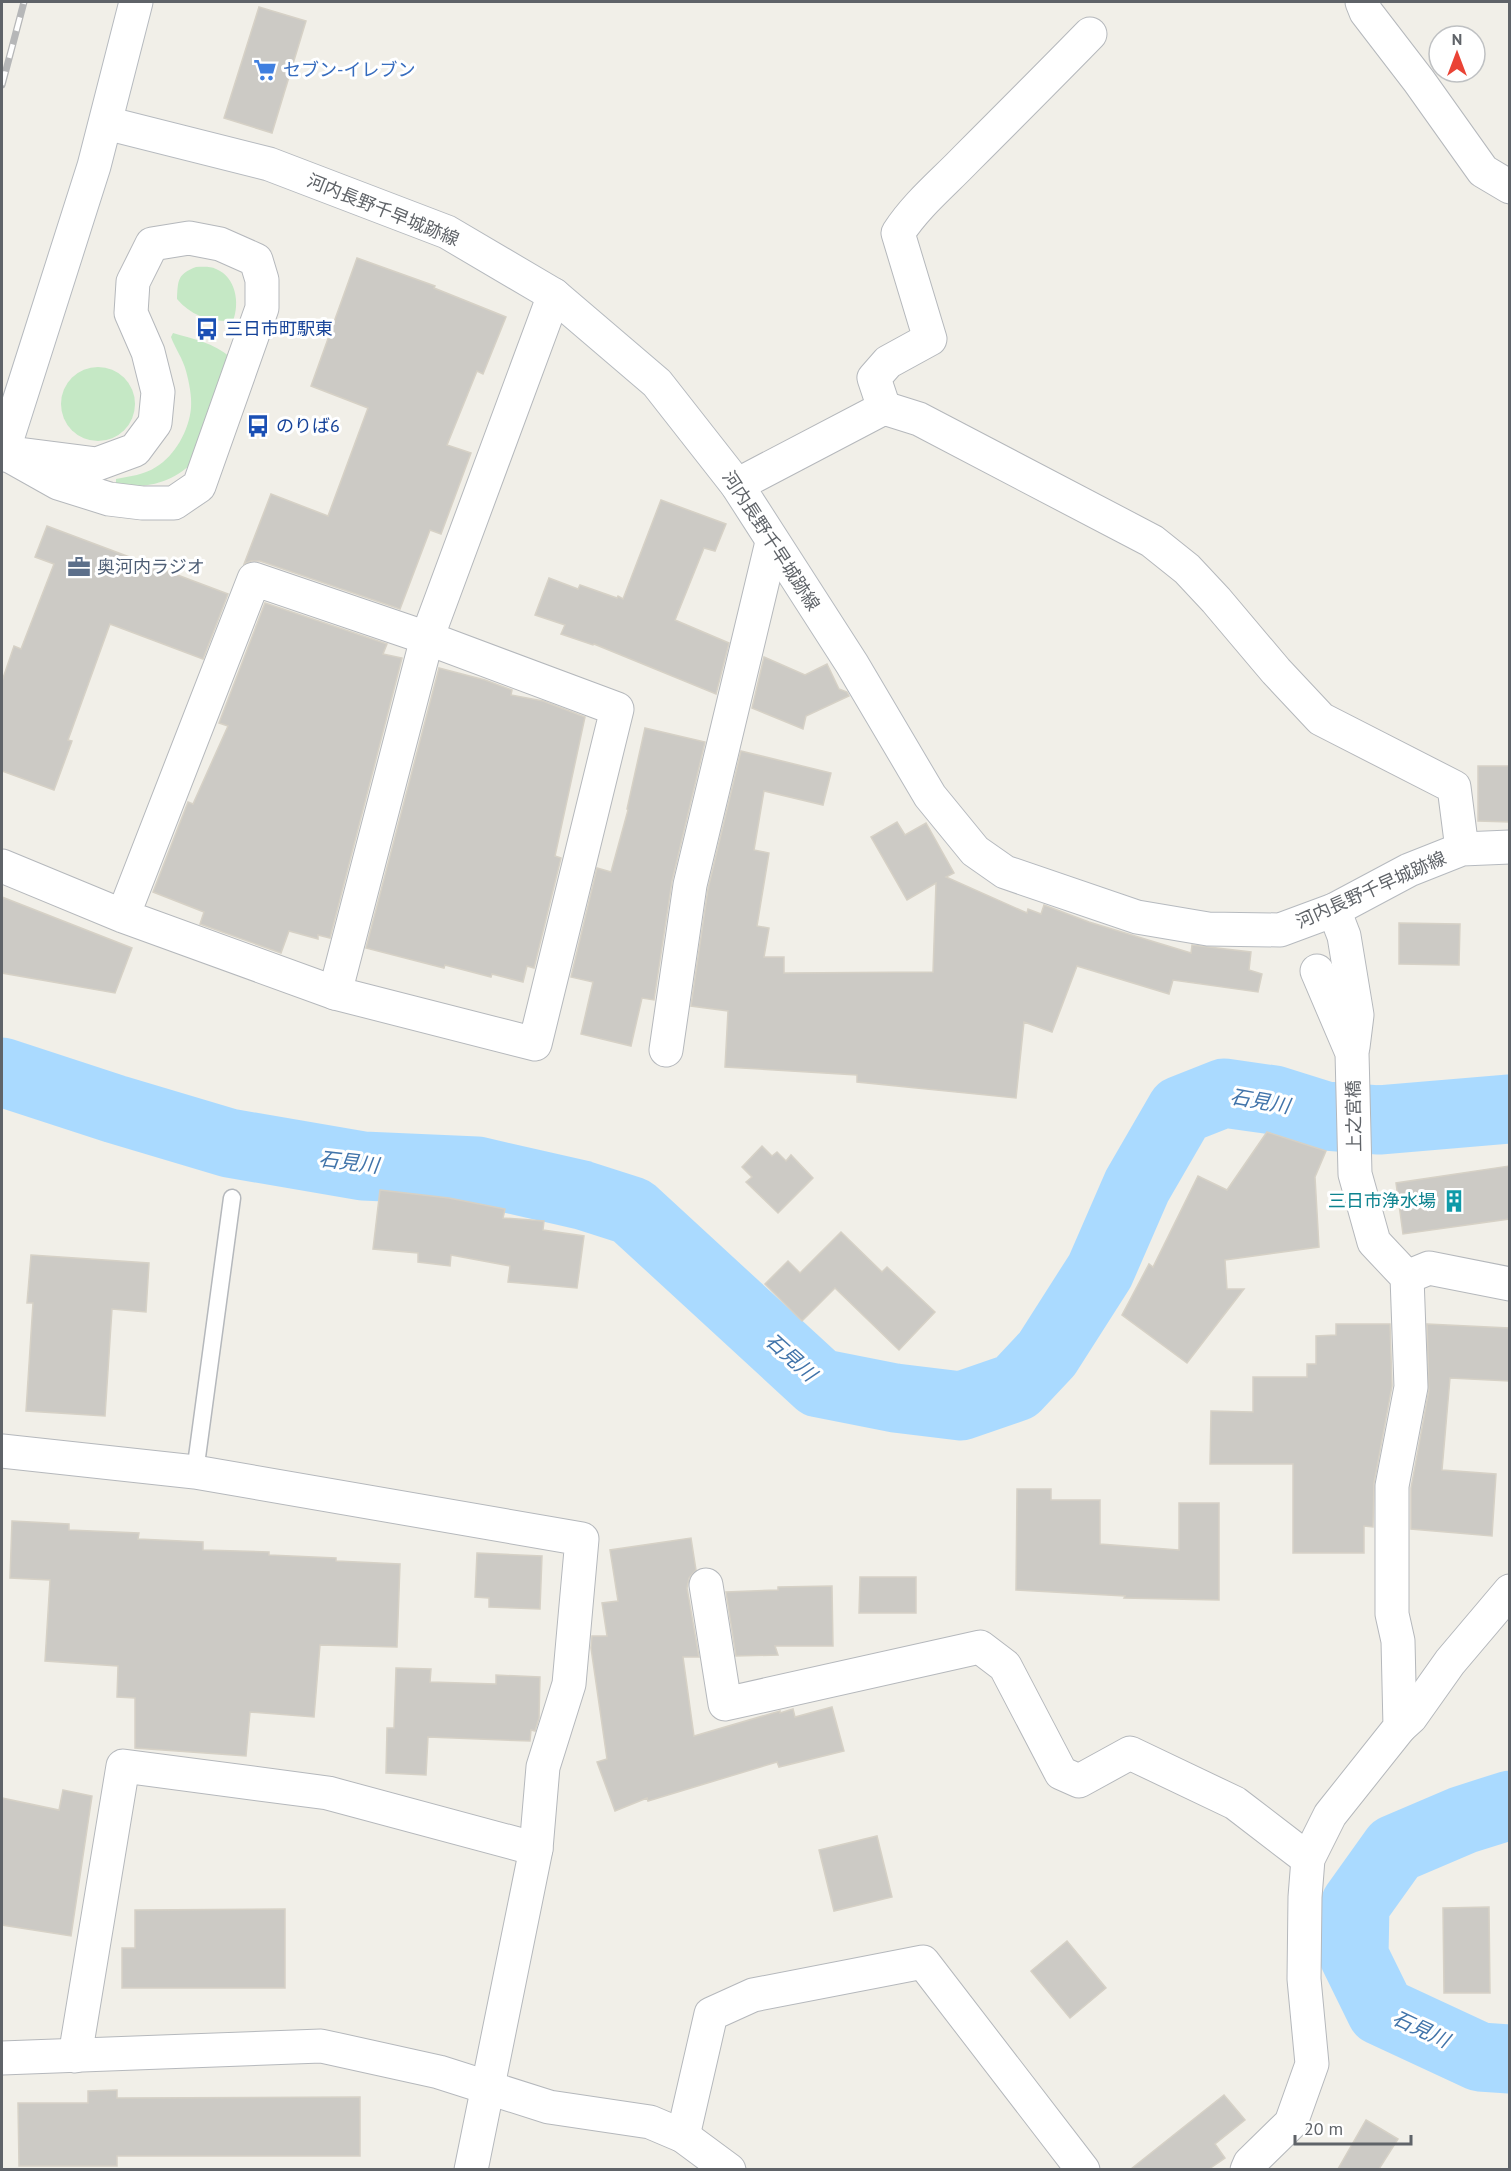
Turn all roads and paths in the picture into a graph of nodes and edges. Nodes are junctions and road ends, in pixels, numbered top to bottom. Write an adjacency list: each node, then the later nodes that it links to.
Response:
1 (136, 2): 4 (street)
2 (1362, 2): 5 (street)
3 (1090, 34): 7 (street)
4 (106, 123): 6 (street, 河内長野千早城跡線); 8 (street)
5 (1509, 187)
6 (554, 295): 9 (street, 河内長野千早城跡線); 11 (street)
7 (884, 408): 9 (street); 13 (street)
8 (2, 454): 8 (street)
9 (737, 485): 10 (street, 河内長野千早城跡線)
10 (772, 542): 15 (street, 河内長野千早城跡線); 19 (street)
11 (427, 638): 16 (street); 18 (street); 18 (street)
12 (1509, 847): 13 (street, 河内長野千早城跡線)
13 (1462, 849): 15 (street, 河内長野千早城跡線)
14 (2, 866): 16 (street)
15 (1334, 910): 20 (street)
16 (123, 916): 18 (street)
17 (1317, 971): 20 (street)
18 (335, 993)
19 (666, 1050)
20 (1353, 1056): 22 (street, 上之宮橋)
21 (232, 1198): 25 (lane)
22 (1407, 1277): 23 (street); 28 (street)
23 (1509, 1284)
24 (2, 1451): 25 (street)
25 (195, 1472): 29 (street)
26 (706, 1585): 30 (street)
27 (1509, 1591): 28 (street)
28 (1400, 1727): 30 (street)
29 (536, 1849): 31 (street); 33 (street)
30 (1308, 1859): 38 (street)
31 (75, 2056): 32 (street); 33 (street)
32 (2, 2058)
33 (489, 2089): 34 (street); 35 (street)
34 (682, 2136): 36 (street); 37 (street)
35 (471, 2169)
36 (729, 2169)
37 (1083, 2169)
38 (1247, 2169)

